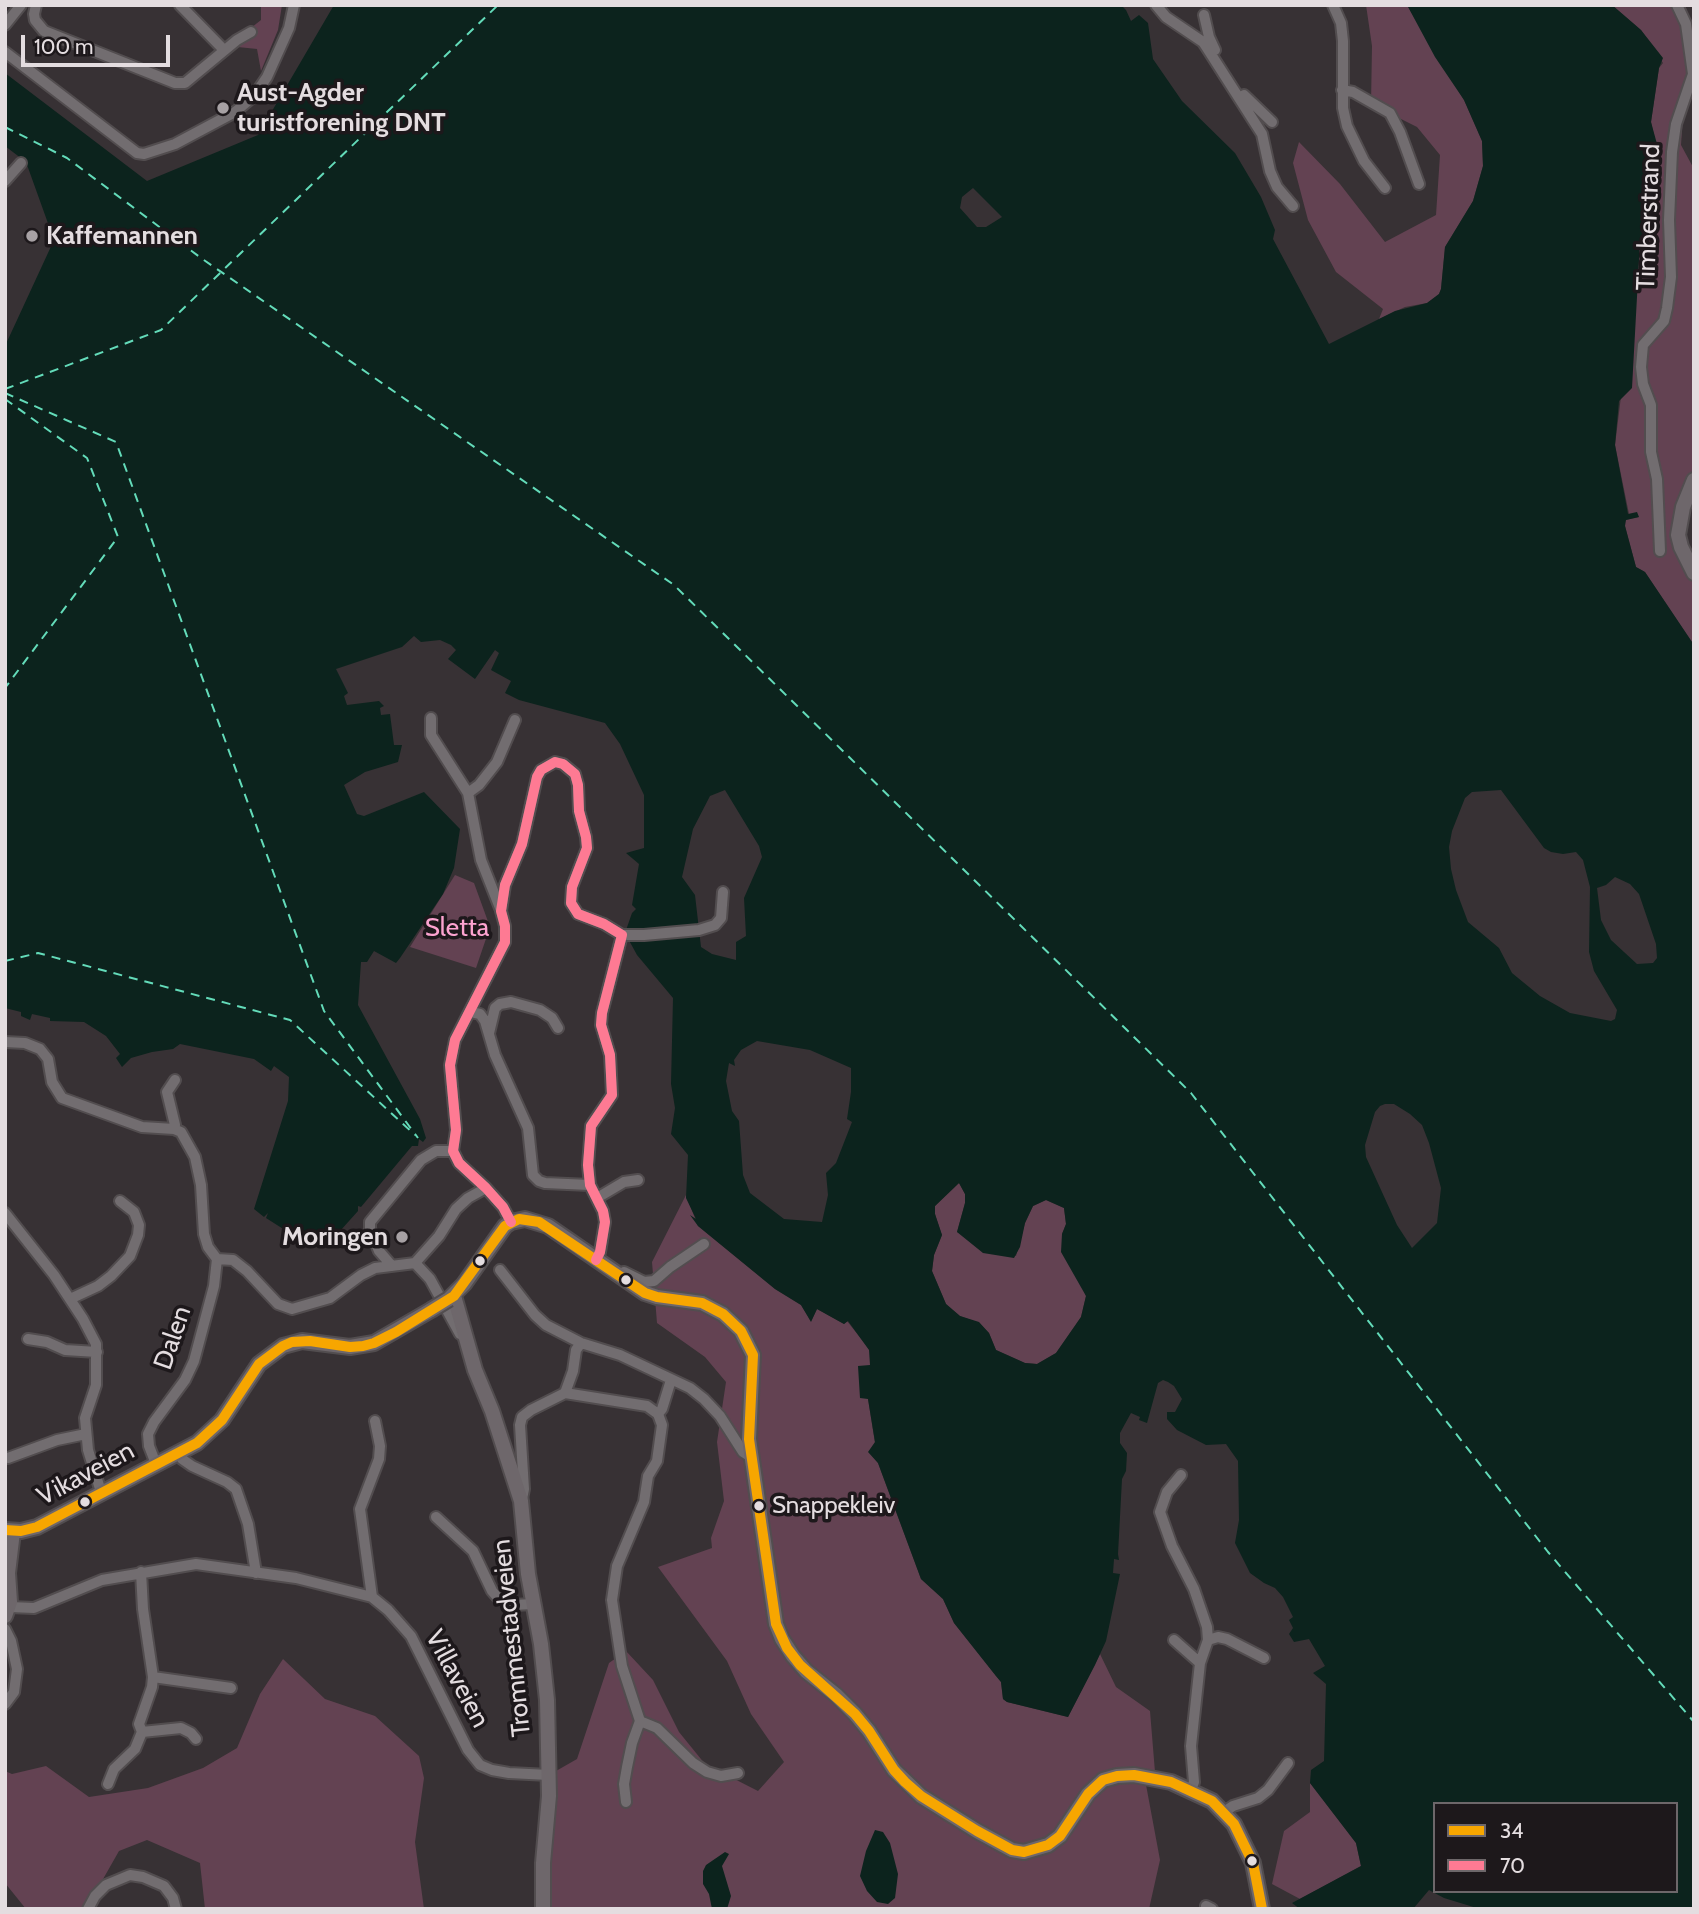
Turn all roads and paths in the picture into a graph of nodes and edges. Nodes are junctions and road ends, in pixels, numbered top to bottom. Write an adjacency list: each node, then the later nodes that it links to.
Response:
1 (21, 5): 9 (street)
2 (36, 5): 11 (street)
3 (180, 5): 11 (street)
4 (294, 5): 12 (street)
5 (1156, 5): 13 (street)
6 (1333, 5): 14 (street)
7 (1677, 5): 22 (street, Timberstrand)
8 (1204, 15): 13 (street)
9 (5, 25)
10 (251, 32): 11 (street)
11 (224, 50)
12 (5, 52)
13 (1218, 64): 15 (street); 20 (street)
14 (1342, 90): 18 (street); 19 (street)
15 (1272, 122)
16 (21, 163): 17 (street)
17 (5, 181)
18 (1419, 184)
19 (1385, 188)
20 (1293, 206)
21 (1694, 480): 23 (main road)
22 (1660, 551)
23 (1694, 573)
24 (431, 718): 26 (street)
25 (515, 720): 26 (street)
26 (468, 793): 28 (street)
27 (723, 892): 29 (street)
28 (501, 911): 29 (street); 30 (street)
29 (622, 935): 38 (street)
30 (471, 1012): 32 (street); 36 (street)
31 (558, 1028): 32 (street)
32 (488, 1036): 38 (street)
33 (5, 1042): 35 (street)
34 (176, 1080): 35 (street)
35 (174, 1129): 46 (street)
36 (453, 1152): 39 (street); 48 (street)
37 (638, 1180): 40 (street)
38 (590, 1185): 40 (street)
39 (486, 1188): 43 (street); 47 (street)
40 (597, 1198): 45 (street)
41 (120, 1201): 51 (street)
42 (5, 1213): 51 (street)
43 (511, 1222): 45 (main road); 50 (main road, Vikaveien)
44 (704, 1244): 45 (street)
45 (597, 1258): 62 (main road)
46 (216, 1259): 48 (street); 64 (street, Dalen)
47 (415, 1263): 48 (street); 55 (street, Trommestadveien)
48 (392, 1265)
49 (500, 1270): 53 (street)
50 (452, 1297): 55 (main road, Trommestadveien); 61 (main road, Vikaveien, bridge)
51 (70, 1299): 54 (street)
52 (28, 1339): 54 (street)
53 (581, 1343): 56 (street); 57 (street)
54 (97, 1352): 60 (street)
55 (475, 1370): 67 (main road, Trommestadveien)
56 (671, 1380): 58 (street); 62 (street)
57 (565, 1393): 58 (street); 67 (street)
58 (658, 1414): 83 (street)
59 (375, 1420): 72 (street)
60 (86, 1434): 63 (street); 66 (street)
61 (179, 1453): 64 (main road, Vikaveien); 71 (street)
62 (751, 1457): 90 (main road)
63 (8, 1458)
64 (156, 1464): 66 (main road, Vikaveien)
65 (1181, 1475): 77 (street)
66 (102, 1492): 69 (main road, Vikaveien)
67 (521, 1501): 73 (main road, Trommestadveien)
68 (436, 1517): 73 (street)
69 (9, 1531): 74 (main road, Vikaveien)
70 (141, 1572): 71 (street, Villaveien); 74 (street, Villaveien); 80 (street)
71 (256, 1573): 72 (street, Villaveien)
72 (372, 1597): 88 (street, Villaveien)
73 (533, 1604): 88 (main road, Trommestadveien)
74 (8, 1611)
75 (5, 1629): 82 (street)
76 (1174, 1640): 79 (street)
77 (1208, 1640): 78 (street); 79 (street)
78 (1264, 1658)
79 (1200, 1663): 90 (street)
80 (153, 1677): 81 (street); 84 (street)
81 (231, 1688)
82 (5, 1704)
83 (640, 1721): 87 (street); 91 (street)
84 (142, 1732): 85 (street); 89 (street)
85 (196, 1739)
86 (1288, 1763): 92 (street)
87 (738, 1773)
88 (549, 1775): 95 (main road, Trommestadveien)
89 (108, 1784)
90 (1191, 1790): 92 (main road)
91 (626, 1802)
92 (1224, 1812): 96 (main road)
93 (88, 1909): 94 (street)
94 (176, 1909)
95 (543, 1909)
96 (1262, 1909)

